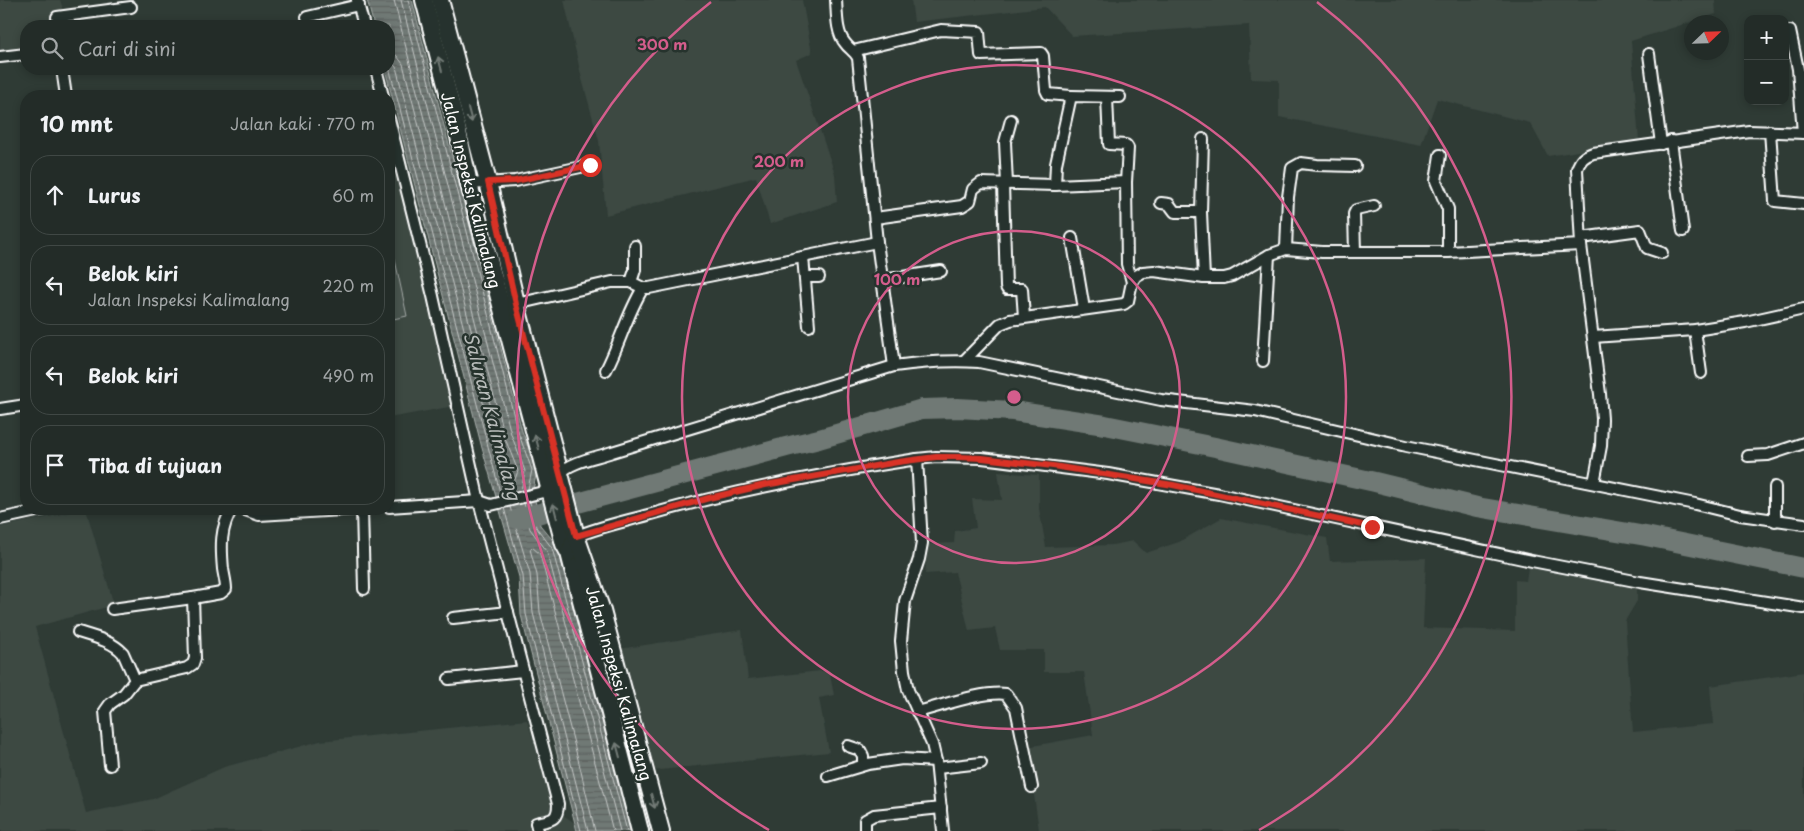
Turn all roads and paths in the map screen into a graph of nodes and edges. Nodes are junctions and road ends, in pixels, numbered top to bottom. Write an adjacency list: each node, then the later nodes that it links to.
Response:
1 (424, 0): 33 (main road, Jalan Inspeksi Kalimalang, one-way to 1)
2 (440, 0): 31 (main road, Jalan Inspeksi Kalimalang, one-way to 31)
3 (836, 0): 10 (street)
4 (358, 2): 6 (street); 8 (street)
5 (131, 7): 7 (street)
6 (307, 17)
7 (57, 20)
8 (362, 20)
9 (1790, 31): 14 (street)
10 (853, 51): 19 (street); 40 (street)
11 (1649, 54): 26 (street)
12 (20, 55): 13 (street)
13 (0, 57)
14 (1801, 69): 24 (street)
15 (63, 75): 17 (street)
16 (378, 75): 18 (street)
17 (65, 90)
18 (381, 90)
19 (1070, 96): 20 (street); 35 (street)
20 (1107, 97): 21 (street); 32 (street)
21 (1120, 97)
22 (1011, 120): 34 (street)
23 (1770, 132): 24 (street); 26 (street); 37 (street)
24 (1804, 133)
25 (1203, 139): 39 (street)
26 (1666, 142): 41 (street); 44 (street)
27 (395, 143): 80 (street)
28 (1440, 155): 48 (street)
29 (590, 165): 31 (street)
30 (1355, 166): 46 (street)
31 (488, 182): 33 (street); 60 (main road, Jalan Inspeksi Kalimalang)
32 (1126, 182): 35 (street); 58 (street)
33 (469, 184): 60 (main road, Jalan Inspeksi Kalimalang)
34 (1005, 184): 35 (street); 40 (street); 63 (street)
35 (1055, 185)
36 (1161, 204): 39 (street)
37 (1804, 204)
38 (1374, 206): 47 (street)
39 (1201, 212): 55 (street)
40 (875, 218): 43 (street)
41 (1683, 231)
42 (1072, 238): 61 (street)
43 (877, 242): 51 (street); 56 (street)
44 (1581, 242): 48 (street); 49 (street); 66 (street)
45 (635, 246): 57 (street)
46 (1286, 248): 47 (street); 50 (street)
47 (1355, 252): 48 (street)
48 (1448, 252)
49 (1662, 253)
50 (1269, 255): 55 (street); 68 (street)
51 (803, 257): 53 (street); 59 (street)
52 (941, 271): 56 (street)
53 (805, 277): 54 (street); 64 (street)
54 (819, 277)
55 (1204, 278): 58 (street)
56 (883, 280): 69 (street)
57 (631, 282): 59 (street); 60 (street)
58 (1132, 282): 61 (street)
59 (644, 288): 70 (street)
60 (509, 306): 77 (main road, Jalan Inspeksi Kalimalang)
61 (1084, 309): 63 (street)
62 (1804, 309): 65 (street)
63 (1024, 317): 67 (street)
64 (809, 326)
65 (1695, 330): 66 (street); 71 (street)
66 (1593, 337): 78 (street)
67 (964, 361): 69 (street); 78 (street)
68 (1263, 361)
69 (894, 366): 77 (street)
70 (606, 370)
71 (1701, 373)
72 (20, 406): 73 (street)
73 (0, 409)
74 (1804, 443): 75 (street)
75 (1748, 456)
76 (917, 459): 88 (street); 91 (street); 101 (street)
77 (554, 484): 80 (street); 88 (main road, Jalan Inspeksi Kalimalang)
78 (1594, 484): 86 (street)
79 (1775, 486): 86 (street)
80 (479, 501): 81 (street); 94 (street)
81 (395, 507)
82 (20, 515): 85 (street)
83 (228, 515): 90 (street)
84 (360, 515): 89 (street)
85 (0, 519)
86 (1775, 521): 87 (street)
87 (1804, 524)
88 (569, 538): 93 (main road, Jalan Inspeksi Kalimalang); 95 (main road, Jalan Inspeksi Kalimalang)
89 (364, 589)
90 (193, 598): 92 (street); 100 (street)
91 (1804, 608)
92 (112, 609)
93 (602, 611): 95 (main road); 112 (main road, Jalan Inspeksi Kalimalang, one-way to 112)
94 (508, 612): 96 (street); 98 (street)
95 (585, 616): 111 (main road, Jalan Inspeksi Kalimalang, one-way to 95)
96 (453, 618)
97 (78, 632): 100 (street)
98 (523, 670): 99 (street); 110 (street)
99 (449, 679)
100 (135, 680): 104 (street)
101 (917, 712): 106 (street); 108 (street)
102 (848, 746): 105 (street)
103 (980, 763): 106 (street)
104 (110, 765)
105 (863, 765): 106 (street); 107 (street)
106 (937, 765): 109 (street)
107 (828, 776)
108 (1032, 787)
109 (941, 808): 113 (street); 114 (street)
110 (538, 831)
111 (640, 831)
112 (661, 831)
113 (865, 831)
114 (943, 831)

